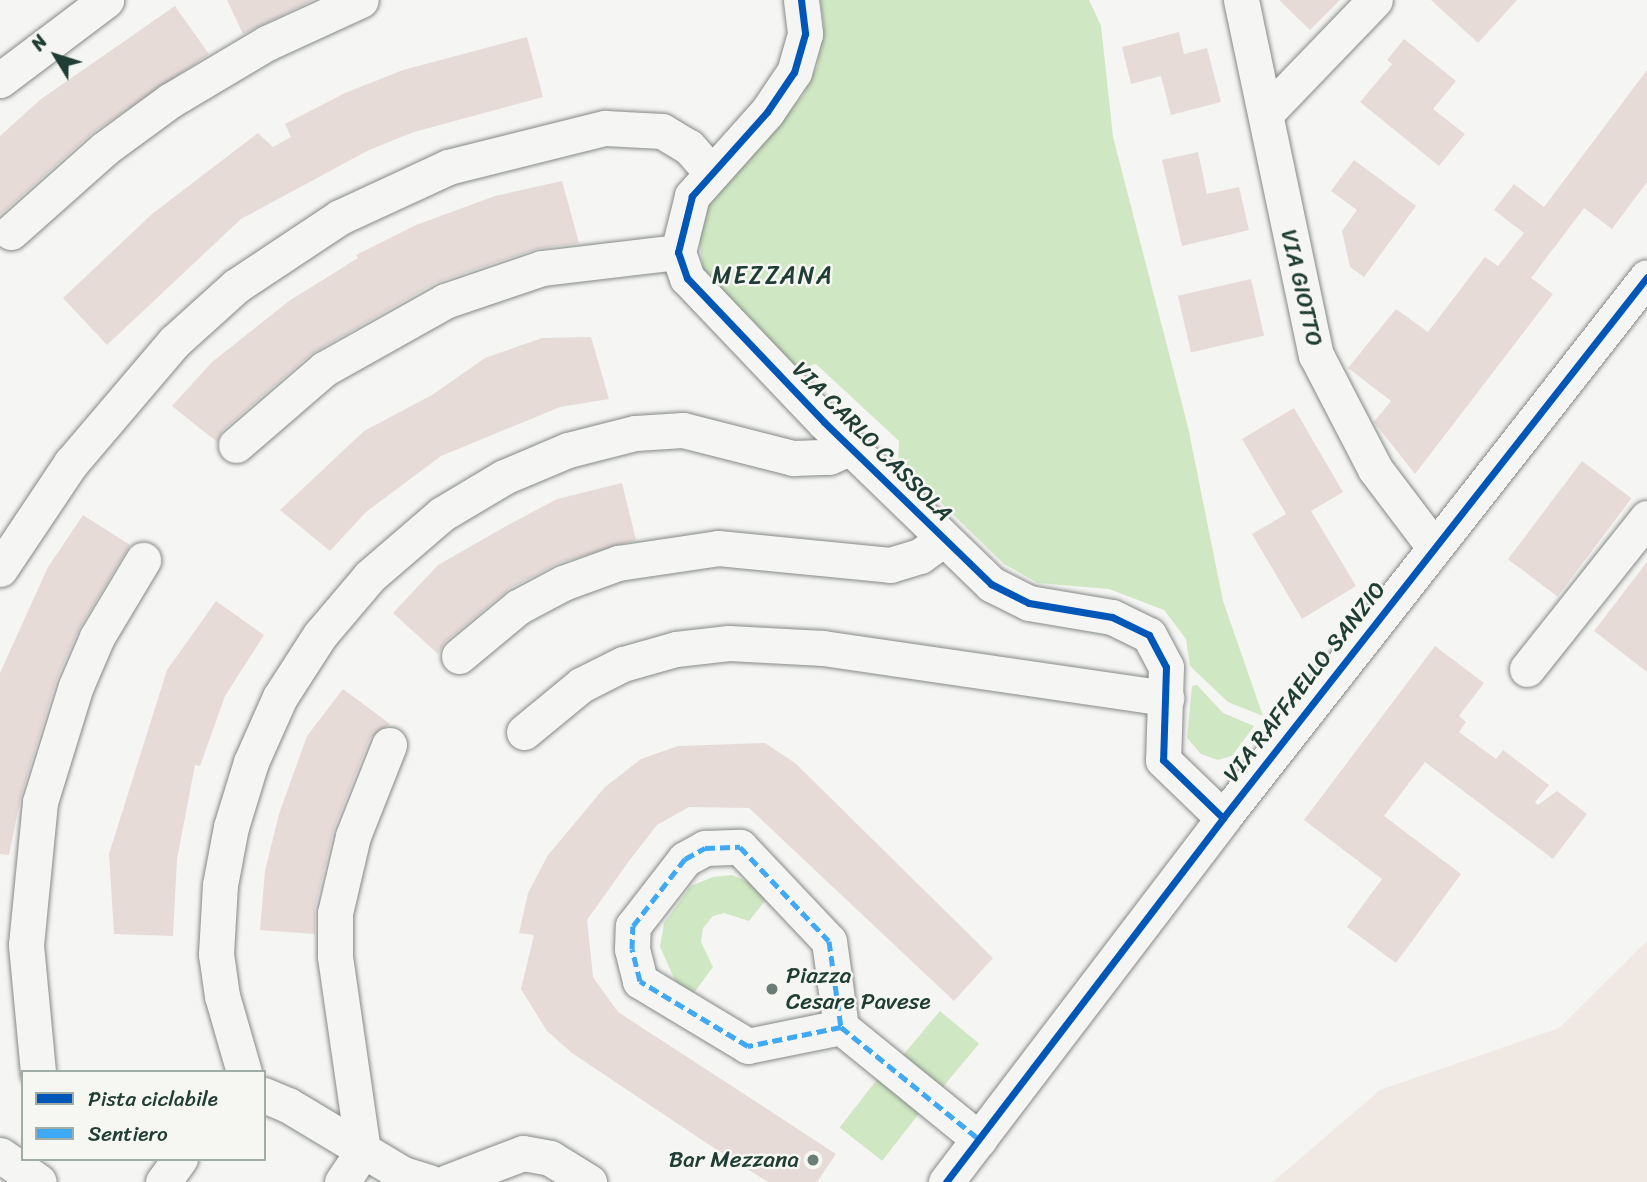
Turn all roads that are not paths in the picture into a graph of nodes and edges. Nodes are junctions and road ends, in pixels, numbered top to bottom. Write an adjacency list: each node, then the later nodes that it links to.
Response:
1 (106, 0): 6 (street)
2 (361, 0): 9 (street)
3 (802, 0): 8 (street)
4 (1241, 0): 7 (street, VIA GIOTTO)
5 (1375, 0): 7 (street)
6 (0, 80)
7 (1268, 110): 16 (street, VIA GIOTTO)
8 (710, 171): 10 (street); 18 (street)
9 (11, 232)
10 (678, 252): 12 (street); 13 (street, VIA CARLO CASSOLA)
11 (1647, 277): 16 (street, VIA RAFFAELLO SANZIO)
12 (236, 445)
13 (849, 447): 15 (street, VIA CARLO CASSOLA); 27 (street)
14 (1647, 518): 20 (street)
15 (942, 540): 19 (street); 21 (street, VIA CARLO CASSOLA)
16 (1434, 547): 24 (street, VIA RAFFAELLO SANZIO)
17 (143, 560): 26 (street)
18 (0, 569)
19 (458, 656)
20 (1527, 669)
21 (1166, 698): 22 (street); 24 (street, VIA CARLO CASSOLA)
22 (524, 732)
23 (389, 746): 30 (street)
24 (1223, 818): 29 (street, VIA RAFFAELLO SANZIO)
25 (841, 1027): 25 (street); 29 (street)
26 (38, 1070)
27 (243, 1070)
28 (266, 1096): 30 (street)
29 (979, 1139): 42 (street, VIA RAFFAELLO SANZIO)
30 (363, 1151): 38 (street); 39 (street)
31 (0, 1155): 35 (street)
32 (47, 1161): 36 (street)
33 (179, 1161): 37 (street)
34 (493, 1173): 40 (street); 41 (street)
35 (39, 1182)
36 (47, 1182)
37 (163, 1182)
38 (342, 1182)
39 (429, 1182)
40 (447, 1182)
41 (589, 1182)
42 (946, 1182)

